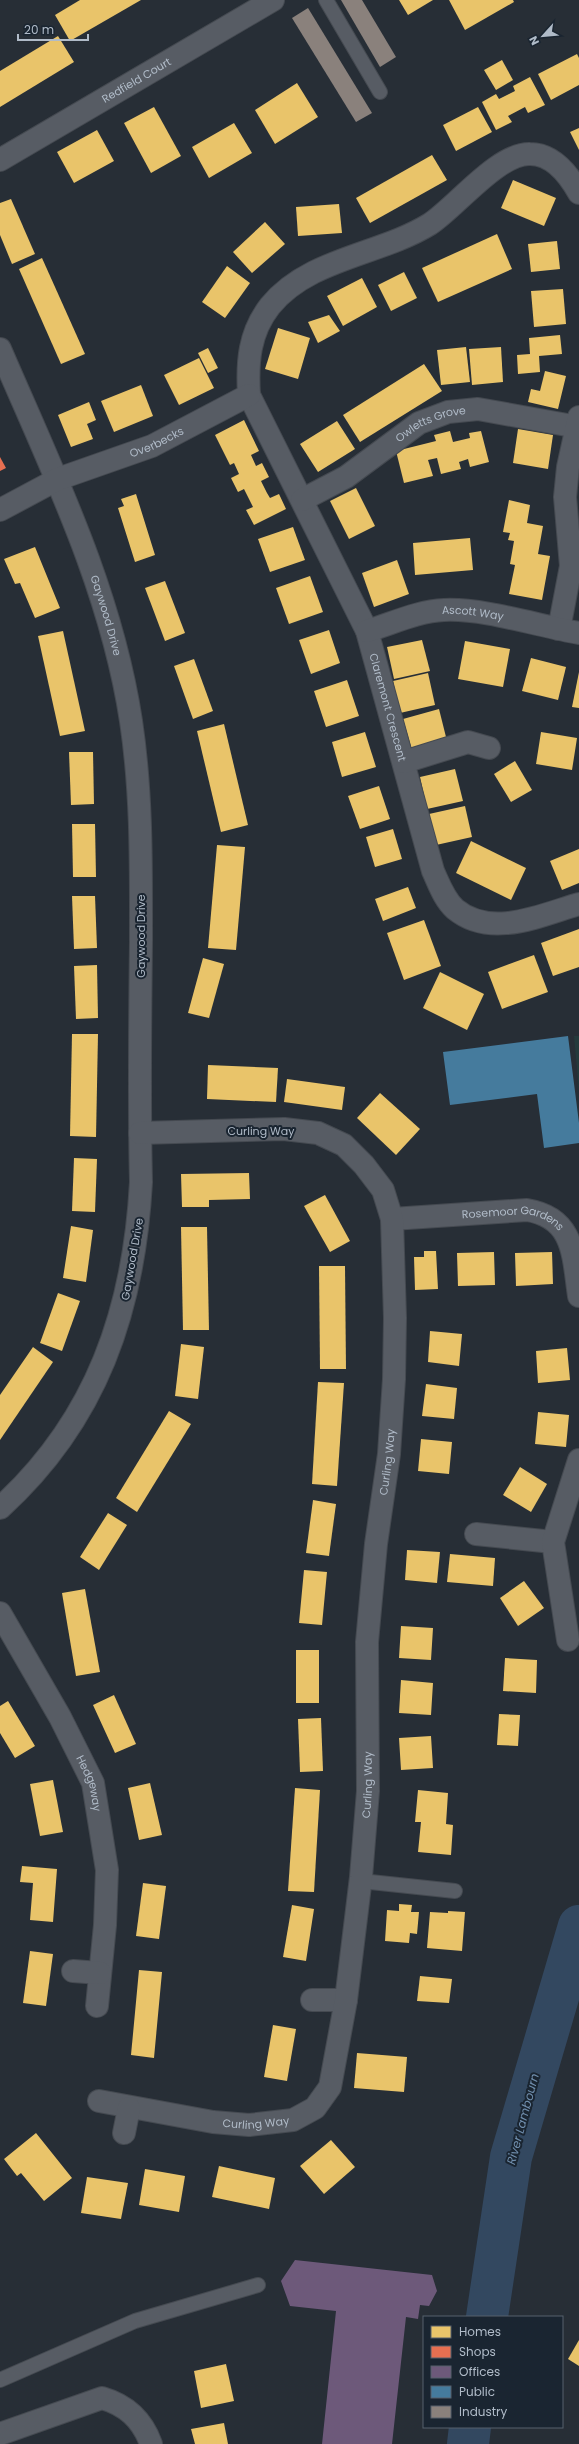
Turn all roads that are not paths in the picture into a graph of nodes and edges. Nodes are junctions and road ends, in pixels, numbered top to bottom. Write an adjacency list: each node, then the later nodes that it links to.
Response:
1 (273, 0): 4 (street, Redfield Court)
2 (326, 0): 3 (lane)
3 (380, 92)
4 (0, 160)
5 (579, 193): 7 (street)
6 (0, 349): 9 (street, Gaywood Drive)
7 (249, 395): 9 (street, Overbecks); 10 (street, Claremont Crescent)
8 (578, 422): 10 (street, Owletts Grove); 13 (street)
9 (58, 479): 11 (street, Overbecks); 17 (street, Gaywood Drive)
10 (302, 500): 12 (street, Claremont Crescent)
11 (0, 510)
12 (367, 631): 13 (street, Ascott Way); 15 (street, Claremont Crescent)
13 (569, 631)
14 (489, 748): 15 (street)
15 (404, 762): 16 (street, Claremont Crescent)
16 (579, 904)
17 (140, 1133): 18 (street, Curling Way); 21 (street, Gaywood Drive)
18 (392, 1219): 19 (street, Rosemoor Gardens); 26 (street, Curling Way)
19 (579, 1296)
20 (579, 1460): 23 (street)
21 (0, 1508)
22 (476, 1534): 23 (street)
23 (553, 1542): 25 (street)
24 (0, 1613): 29 (street, Hedgeway)
25 (568, 1640)
26 (361, 1881): 27 (lane); 31 (street, Curling Way)
27 (455, 1891)
28 (74, 1971): 29 (street)
29 (100, 1973): 32 (street, Hedgeway)
30 (312, 2000): 31 (street)
31 (346, 2000): 34 (street, Curling Way)
32 (97, 2006)
33 (99, 2102): 34 (street, Curling Way)
34 (129, 2108): 35 (street)
35 (124, 2133)
36 (258, 2285): 37 (lane)
37 (0, 2380)
38 (0, 2434): 39 (street)
39 (151, 2444)

